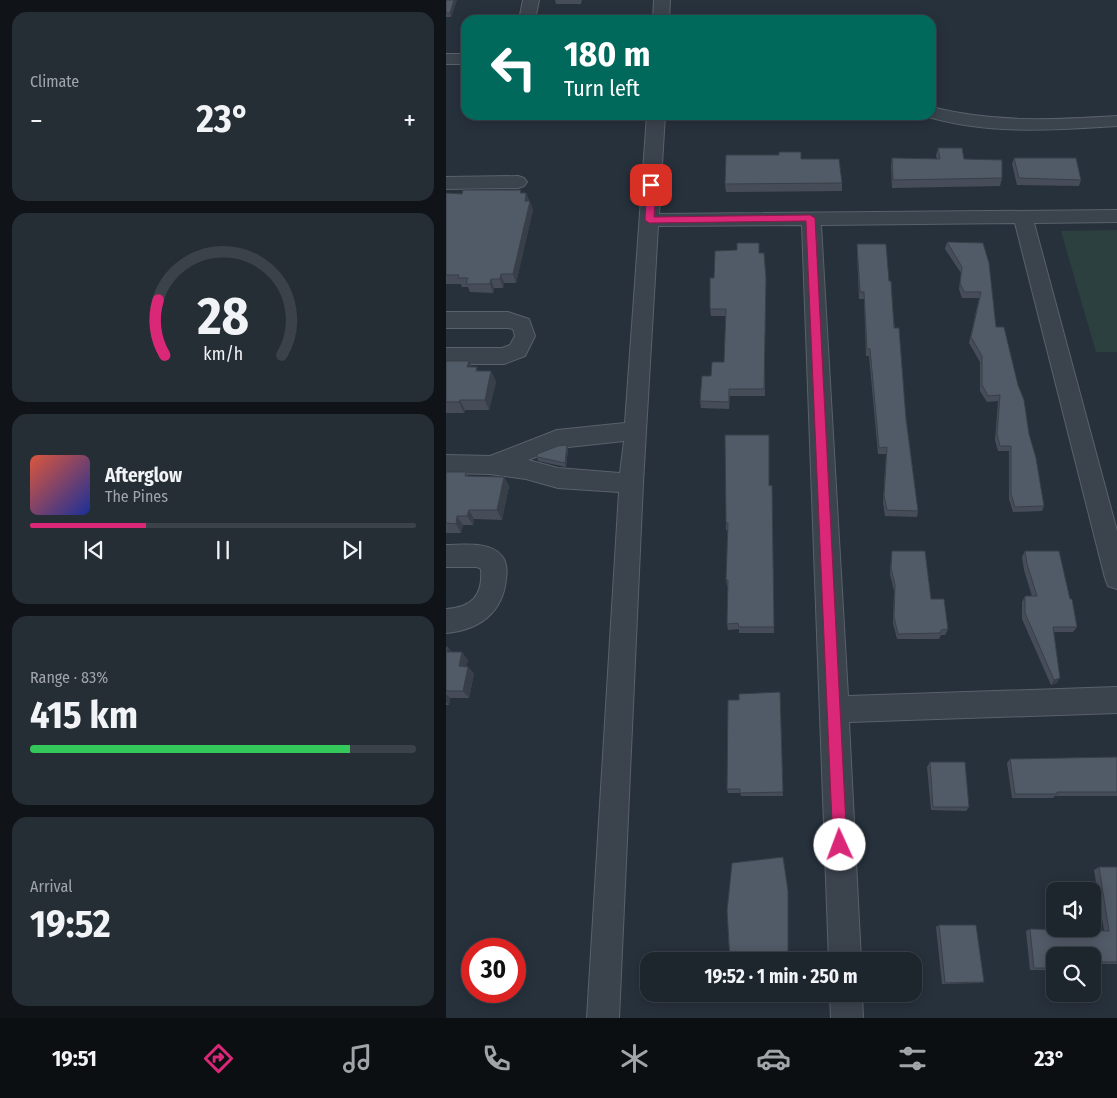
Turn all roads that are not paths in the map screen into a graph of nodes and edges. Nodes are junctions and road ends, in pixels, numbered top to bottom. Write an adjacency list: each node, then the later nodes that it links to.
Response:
1 (531, 0): 3 (street)
2 (662, 0): 4 (street)
3 (528, 15)
4 (661, 15)
5 (446, 59): 6 (street)
6 (461, 59)
7 (936, 114): 9 (street)
8 (656, 120): 15 (street)
9 (1117, 122)
10 (518, 182): 11 (street)
11 (446, 183)
12 (1023, 216): 13 (street); 14 (street); 23 (street)
13 (1117, 216)
14 (810, 218): 15 (street); 26 (street)
15 (649, 220): 18 (street)
16 (446, 320): 17 (street)
17 (446, 356)
18 (636, 431): 20 (street); 21 (street)
19 (446, 464): 20 (street)
20 (490, 465): 21 (street)
21 (631, 483): 29 (street)
22 (446, 556): 24 (street)
23 (1117, 578)
24 (446, 621)
25 (1117, 700): 26 (street)
26 (835, 709): 27 (street)
27 (845, 952)
28 (846, 1002): 30 (street)
29 (603, 1018)
30 (847, 1018)

